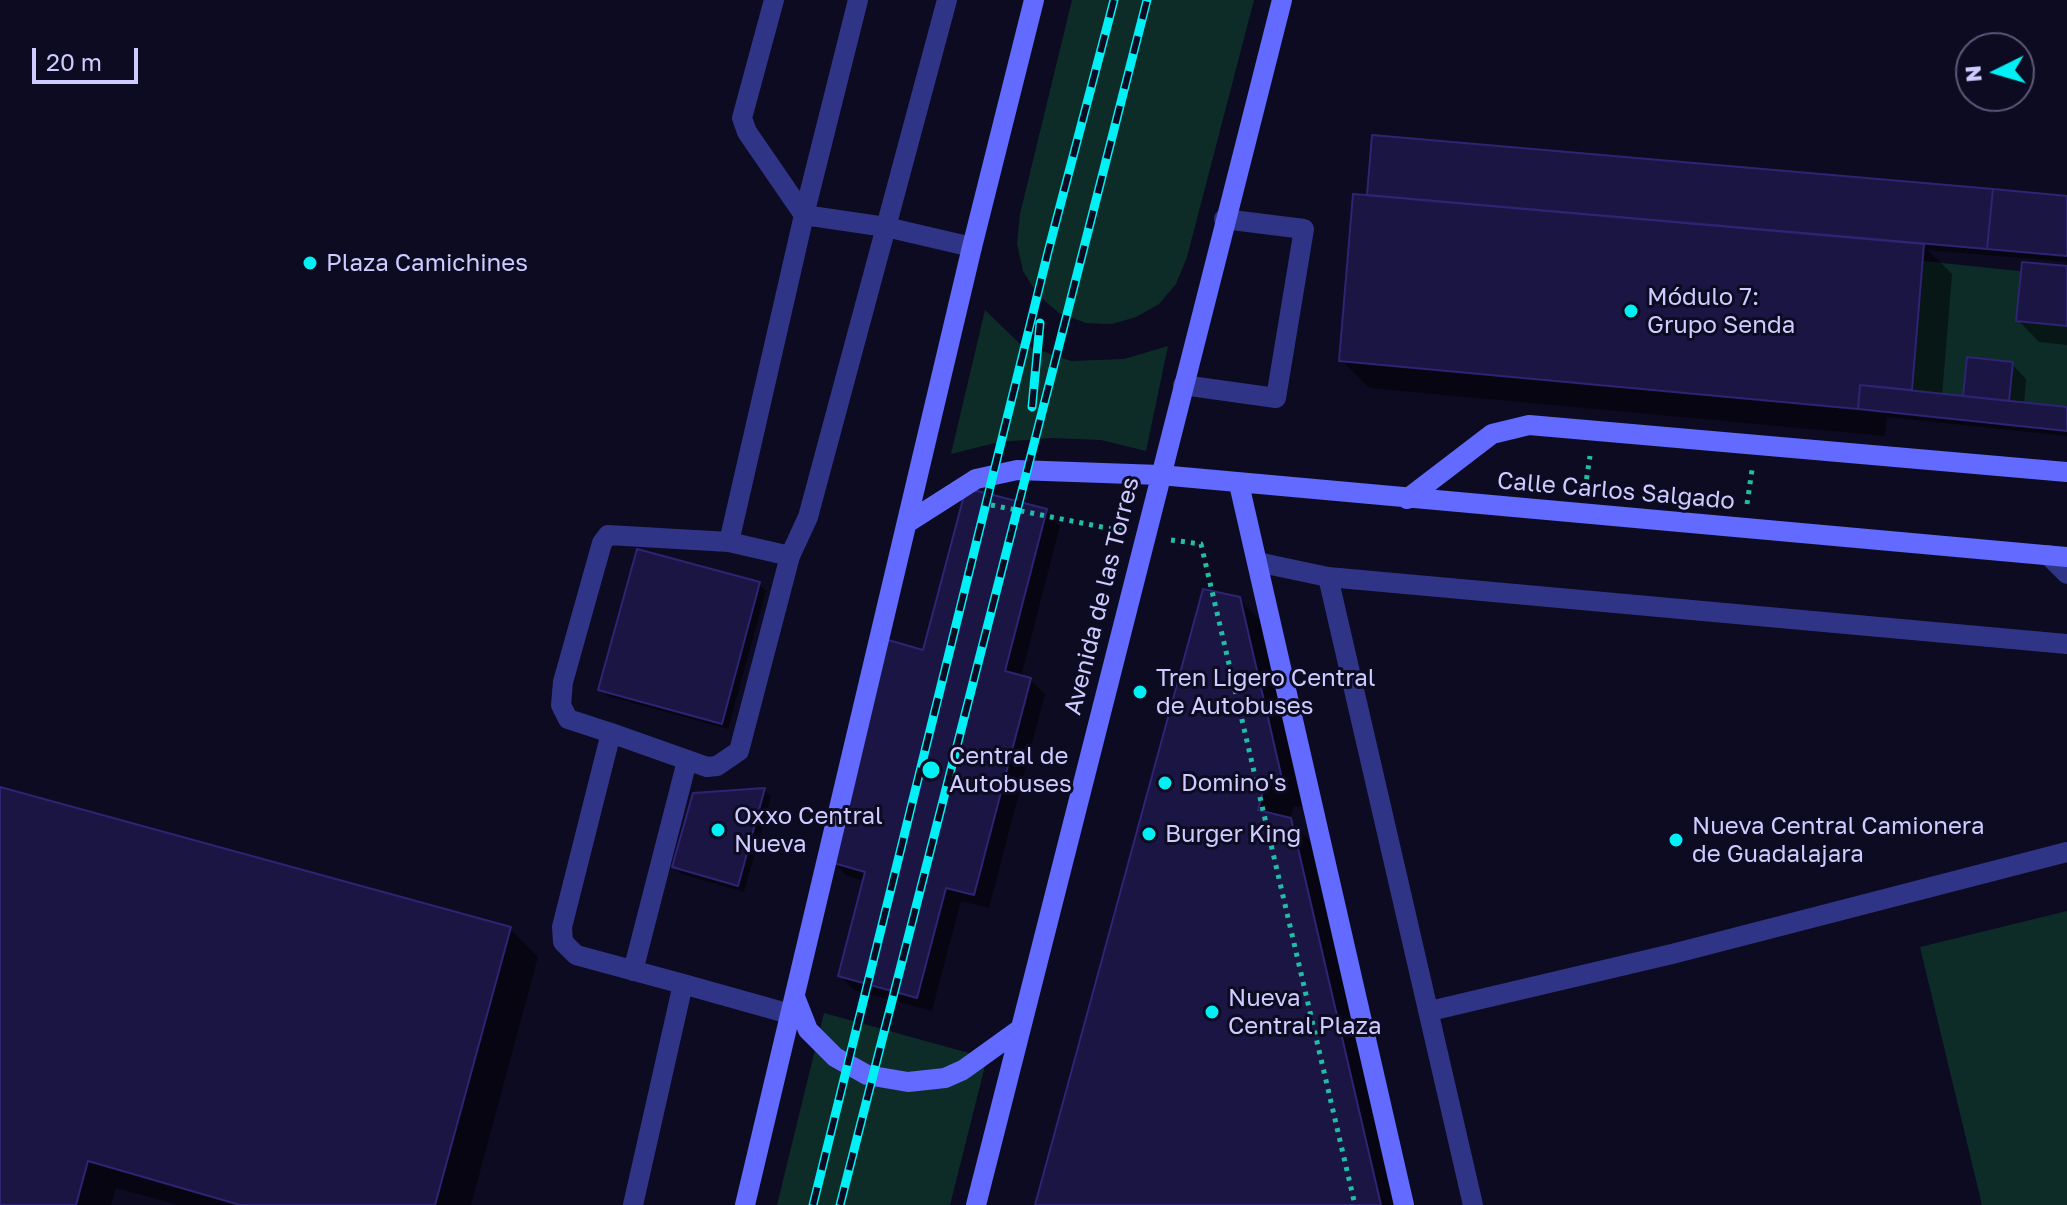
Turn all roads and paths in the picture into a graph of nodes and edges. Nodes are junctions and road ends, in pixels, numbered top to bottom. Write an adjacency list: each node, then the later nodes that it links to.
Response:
1 (774, 0): 6 (lane)
2 (858, 0): 6 (lane)
3 (947, 0): 8 (lane)
4 (1034, 0): 9 (street)
5 (1282, 0): 7 (street, Avenida de las Torres)
6 (804, 215): 8 (lane); 22 (lane)
7 (1224, 219): 10 (street, Avenida de las Torres); 10 (lane)
8 (886, 227): 9 (lane); 23 (lane)
9 (972, 247): 19 (street)
10 (1183, 385): 14 (street, Avenida de las Torres)
11 (1594, 431): 12 (street); 17 (street); 18 (path)
12 (1755, 445): 13 (street); 20 (path)
13 (2067, 472)
14 (1160, 475): 15 (street, Calle Carlos Salgado); 16 (street, Calle Carlos Salgado); 21 (street, Avenida de las Torres)
15 (1239, 484): 17 (street, Calle Carlos Salgado); 25 (street)
16 (947, 496): 19 (street, Calle Carlos Salgado); 21 (path)
17 (1407, 499): 18 (street, Calle Carlos Salgado)
18 (1582, 514): 20 (street, Calle Carlos Salgado)
19 (907, 523): 34 (street)
20 (1744, 528): 24 (street, Calle Carlos Salgado)
21 (1144, 536): 36 (street, Avenida de las Torres); 40 (path)
22 (729, 542): 23 (lane); 29 (lane)
23 (790, 556): 30 (lane)
24 (2058, 556): 26 (lane)
25 (1257, 562): 27 (lane); 41 (street)
26 (2067, 574)
27 (1328, 577): 28 (lane); 35 (lane)
28 (2067, 644)
29 (611, 733): 30 (lane); 32 (lane)
30 (687, 761): 32 (lane)
31 (2067, 852): 35 (lane)
32 (633, 971): 33 (lane)
33 (683, 984): 34 (lane); 37 (lane)
34 (793, 1005): 36 (street); 38 (street)
35 (1430, 1011): 42 (lane)
36 (1020, 1029): 39 (street, Avenida de las Torres)
37 (633, 1205)
38 (745, 1205)
39 (976, 1205)
40 (1355, 1205)
41 (1404, 1205)
42 (1473, 1205)

